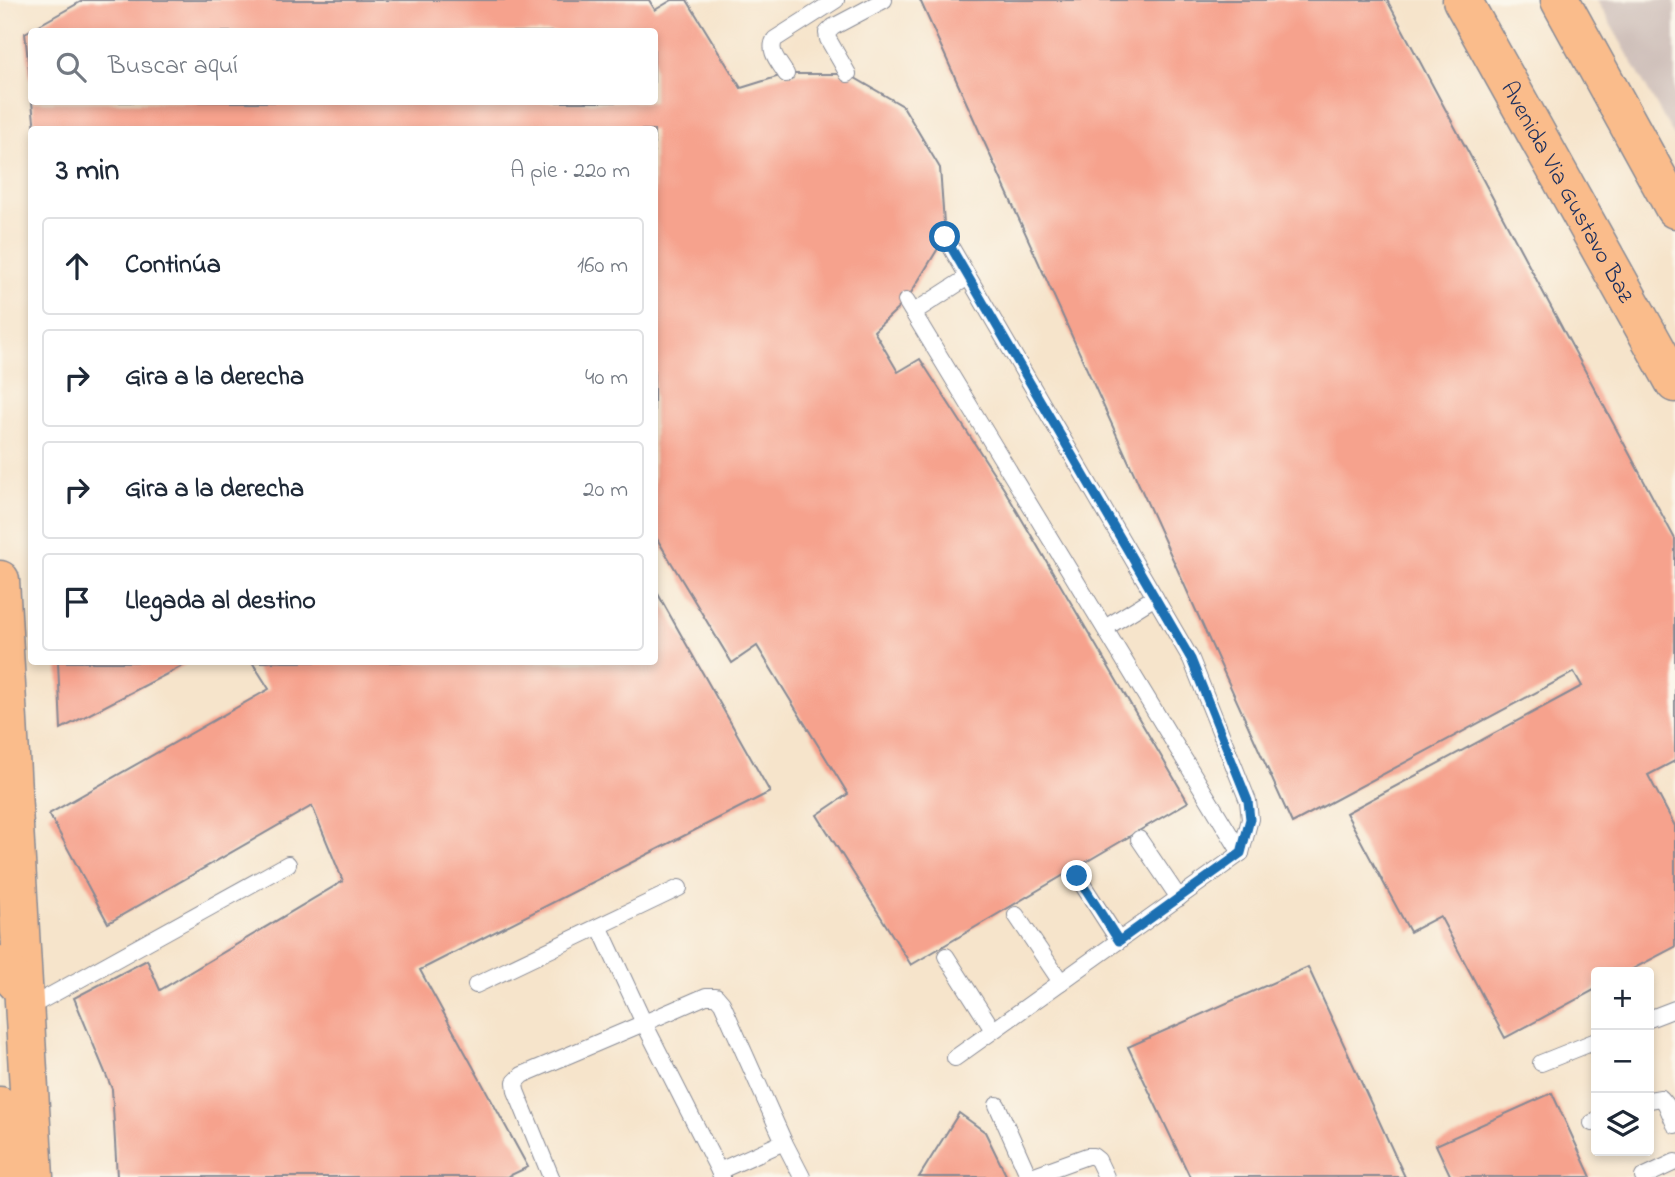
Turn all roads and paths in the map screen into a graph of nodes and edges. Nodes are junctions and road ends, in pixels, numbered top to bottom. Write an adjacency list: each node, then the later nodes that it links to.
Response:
1 (836, 0): 5 (lane)
2 (884, 0): 6 (lane)
3 (1462, 0): 10 (main road, Avenida Via Gustavo Baz)
4 (1560, 0): 7 (main road)
5 (786, 74)
6 (848, 74)
7 (1675, 209)
8 (945, 237): 9 (lane)
9 (968, 277): 12 (lane); 13 (lane)
10 (1675, 383)
11 (0, 580): 26 (main road)
12 (1155, 597): 13 (lane); 15 (lane)
13 (1105, 628): 15 (lane)
14 (1139, 839): 19 (lane)
15 (1241, 853): 19 (lane)
16 (288, 864): 26 (lane)
17 (1077, 876): 22 (lane)
18 (678, 888): 21 (lane)
19 (1179, 898): 22 (lane)
20 (1016, 915): 24 (lane)
21 (600, 928): 25 (lane); 29 (lane)
22 (1119, 941): 24 (lane)
23 (946, 956): 30 (lane)
24 (1061, 982): 30 (lane)
25 (476, 985)
26 (16, 988): 42 (main road)
27 (1675, 1009): 28 (lane)
28 (1654, 1017)
29 (644, 1023): 38 (lane); 40 (lane); 43 (lane)
30 (993, 1030): 32 (lane)
31 (1591, 1043): 33 (lane)
32 (955, 1058)
33 (1541, 1063)
34 (1654, 1099): 37 (lane)
35 (997, 1105): 45 (lane)
36 (0, 1106): 41 (main road)
37 (1675, 1125)
38 (784, 1142): 40 (lane); 44 (lane)
39 (1675, 1162): 47 (lane)
40 (720, 1174)
41 (4, 1177)
42 (34, 1177)
43 (551, 1177)
44 (802, 1177)
45 (1029, 1177): 46 (lane)
46 (1106, 1177)
47 (1643, 1177)

